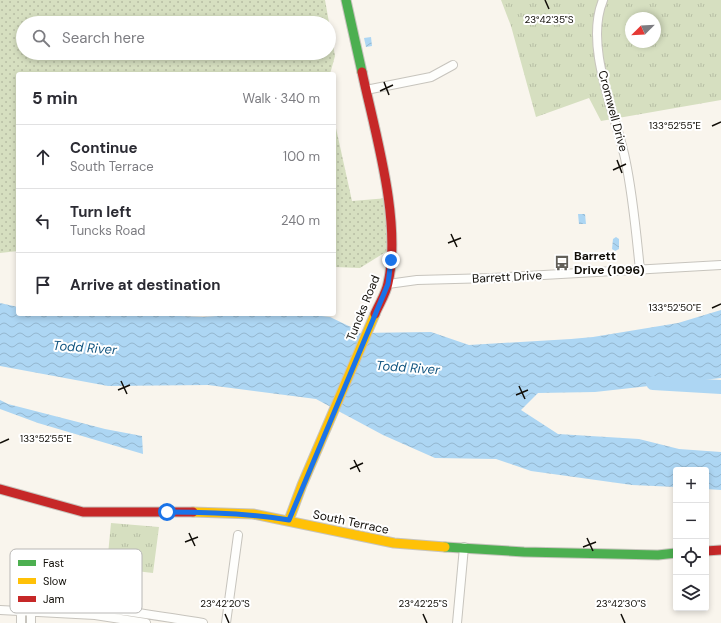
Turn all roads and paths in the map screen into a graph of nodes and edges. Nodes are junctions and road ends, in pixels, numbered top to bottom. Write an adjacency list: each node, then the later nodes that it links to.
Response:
1 (346, 0): 4 (street, Tuncks Road)
2 (602, 0): 6 (street, Cromwell Drive)
3 (453, 65): 4 (street)
4 (366, 90): 7 (street, Tuncks Road)
5 (721, 265): 6 (street, Barrett Drive)
6 (640, 270): 7 (street, Barrett Drive)
7 (388, 284): 9 (street, Tuncks Road)
8 (0, 489): 9 (street, South Terrace)
9 (289, 520): 11 (street, South Terrace)
10 (238, 535): 22 (street)
11 (464, 547): 14 (street, South Terrace); 23 (street)
12 (721, 550): 13 (street)
13 (709, 551)
14 (673, 553)
15 (32, 613): 19 (street)
16 (48, 613): 18 (street)
17 (131, 613): 21 (street)
18 (95, 619): 20 (street)
19 (31, 623)
20 (146, 623)
21 (202, 623)
22 (226, 623)
23 (457, 623)

